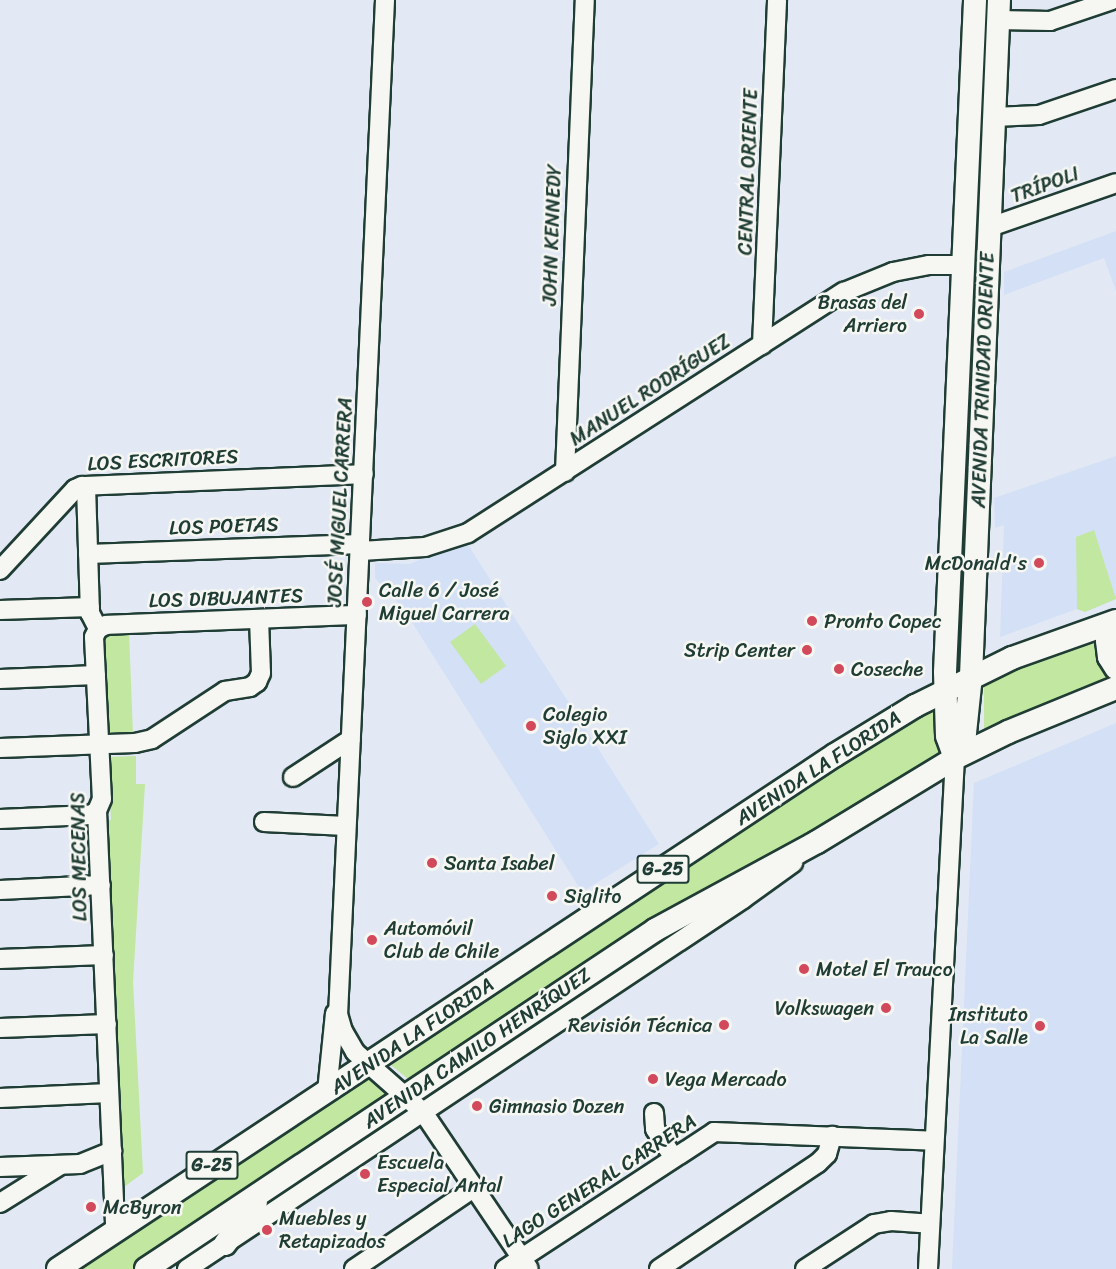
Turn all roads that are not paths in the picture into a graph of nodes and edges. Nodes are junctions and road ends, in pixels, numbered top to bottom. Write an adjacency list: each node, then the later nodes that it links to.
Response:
1 (385, 0): 14 (street, JOSÉ MIGUEL CARRERA)
2 (585, 0): 13 (street, JOHN KENNEDY)
3 (777, 0): 12 (street, CENTRAL ORIENTE)
4 (975, 0): 11 (main road, AVENIDA TRINIDAD ORIENTE)
5 (1112, 0): 6 (street)
6 (998, 10): 8 (main road, AVENIDA TRINIDAD ORIENTE)
7 (1116, 89): 8 (street)
8 (994, 117): 10 (main road, AVENIDA TRINIDAD ORIENTE)
9 (1116, 183): 10 (street, TRÍPOLI)
10 (990, 227): 27 (main road, AVENIDA TRINIDAD ORIENTE)
11 (963, 265): 12 (street, MANUEL RODRÍGUEZ); 30 (main road, AVENIDA TRINIDAD ORIENTE)
12 (762, 345): 13 (street, MANUEL RODRÍGUEZ)
13 (565, 472): 16 (street, MANUEL RODRÍGUEZ)
14 (364, 474): 15 (street, LOS ESCRITORES); 16 (street, JOSÉ MIGUEL CARRERA)
15 (86, 486): 17 (street, LOS MECENAS); 18 (street, LOS ESCRITORES)
16 (361, 548): 17 (street, LOS POETAS); 21 (street, JOSÉ MIGUEL CARRERA)
17 (88, 554): 19 (street, LOS MECENAS)
18 (0, 570)
19 (90, 607): 20 (street); 24 (street, LOS MECENAS)
20 (0, 610)
21 (357, 615): 22 (street, LOS DIBUJANTES); 31 (street, JOSÉ MIGUEL CARRERA)
22 (259, 619): 24 (street, LOS DIBUJANTES); 32 (street)
23 (1116, 622): 25 (main road); 27 (main road, AVENIDA LA FLORIDA / G-25)
24 (98, 629): 26 (street, LOS MECENAS)
25 (1116, 668)
26 (96, 675): 28 (street); 32 (street, LOS MECENAS)
27 (971, 676): 30 (main road, AVENIDA LA FLORIDA / G-25); 34 (main road, AVENIDA TRINIDAD ORIENTE)
28 (0, 679)
29 (1116, 688): 34 (main road, G-25)
30 (945, 689): 34 (main road, AVENIDA TRINIDAD ORIENTE); 48 (main road, AVENIDA LA FLORIDA / G-25)
31 (351, 739): 35 (street); 39 (street, JOSÉ MIGUEL CARRERA)
32 (99, 744): 33 (street); 36 (street, LOS MECENAS)
33 (0, 748)
34 (955, 758): 40 (main road, AVENIDA CAMILO HENRÍQUEZ / G-25); 56 (street, AVENIDA TRINIDAD ORIENTE)
35 (293, 777)
36 (98, 811): 37 (street); 41 (street, LOS MECENAS)
37 (0, 819)
38 (264, 822): 39 (street)
39 (346, 826): 45 (street, JOSÉ MIGUEL CARRERA)
40 (817, 842): 51 (main road, AVENIDA CAMILO HENRÍQUEZ / G-25); 53 (street, AVENIDA CAMILO HENRÍQUEZ)
41 (101, 885): 42 (street); 43 (street, LOS MECENAS)
42 (0, 890)
43 (104, 955): 44 (street); 46 (street, LOS MECENAS)
44 (0, 959)
45 (338, 1006): 48 (street, JOSÉ MIGUEL CARRERA); 49 (street, JOSÉ MIGUEL CARRERA)
46 (106, 1024): 47 (street); 50 (street, LOS MECENAS)
47 (0, 1028)
48 (368, 1065): 49 (main road, AVENIDA LA FLORIDA / G-25); 51 (street, JOSÉ MIGUEL CARRERA)
49 (327, 1092): 65 (main road, AVENIDA LA FLORIDA / G-25)
50 (110, 1093): 52 (street); 57 (street, LOS MECENAS)
51 (406, 1097): 53 (street, JOSÉ MIGUEL CARRERA); 62 (main road, AVENIDA CAMILO HENRÍQUEZ / G-25)
52 (0, 1098)
53 (423, 1112): 61 (street, JOSÉ MIGUEL CARRERA); 66 (street, AVENIDA CAMILO HENRÍQUEZ)
54 (654, 1113): 58 (street)
55 (832, 1136): 56 (street, LAGO GENERAL CARRERA); 58 (street, LAGO GENERAL CARRERA); 73 (street)
56 (934, 1141): 64 (street, AVENIDA TRINIDAD ORIENTE)
57 (112, 1151): 59 (street); 65 (street, LOS MECENAS)
58 (673, 1157): 67 (street, LAGO GENERAL CARRERA)
59 (61, 1165): 60 (street); 63 (street)
60 (0, 1167)
61 (475, 1187): 67 (street, JOSÉ MIGUEL CARRERA); 71 (street)
62 (266, 1189): 66 (main road); 69 (main road, AVENIDA CAMILO HENRÍQUEZ / G-25)
63 (0, 1203)
64 (930, 1224): 74 (street); 75 (street, AVENIDA TRINIDAD ORIENTE)
65 (115, 1230): 68 (main road, AVENIDA LA FLORIDA / G-25)
66 (225, 1244): 70 (street, AVENIDA CAMILO HENRÍQUEZ)
67 (526, 1263): 72 (street, LAGO GENERAL CARRERA)
68 (58, 1269)
69 (146, 1269)
70 (187, 1269)
71 (354, 1269)
72 (505, 1269)
73 (659, 1269)
74 (805, 1269)
75 (928, 1269)

